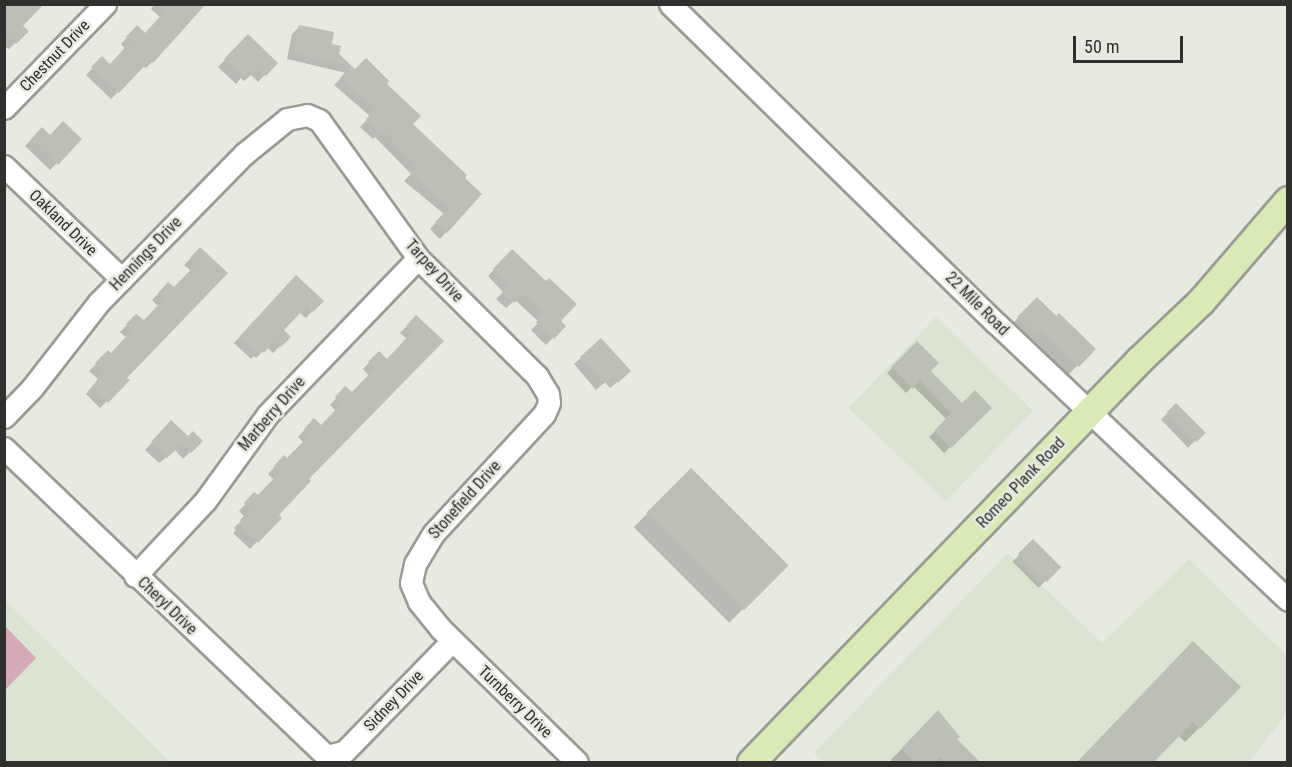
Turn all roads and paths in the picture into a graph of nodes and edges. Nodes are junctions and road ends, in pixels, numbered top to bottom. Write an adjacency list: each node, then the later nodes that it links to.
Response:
1 (105, 4): 3 (street, Chestnut Drive)
2 (670, 4): 10 (street, 22 Mile Road)
3 (4, 108)
4 (307, 115): 7 (street, Tarpey Drive); 8 (street, Hennings Drive)
5 (4, 166): 8 (street, Oakland Drive)
6 (1287, 200): 10 (main road, Romeo Plank Road)
7 (418, 258): 9 (street, Tarpey Drive); 13 (street, Marberry Drive)
8 (122, 279): 11 (street, Hennings Drive)
9 (548, 394): 15 (street, Stonefield Drive)
10 (1090, 411): 14 (street, 22 Mile Road); 18 (main road, Romeo Plank Road)
11 (4, 417)
12 (4, 448): 13 (street, Cheryl Drive)
13 (135, 576): 16 (street, Cheryl Drive)
14 (1287, 600)
15 (452, 641): 16 (street, Sidney Drive); 17 (street, Turnberry Drive)
16 (333, 756)
17 (577, 762)
18 (751, 762)

